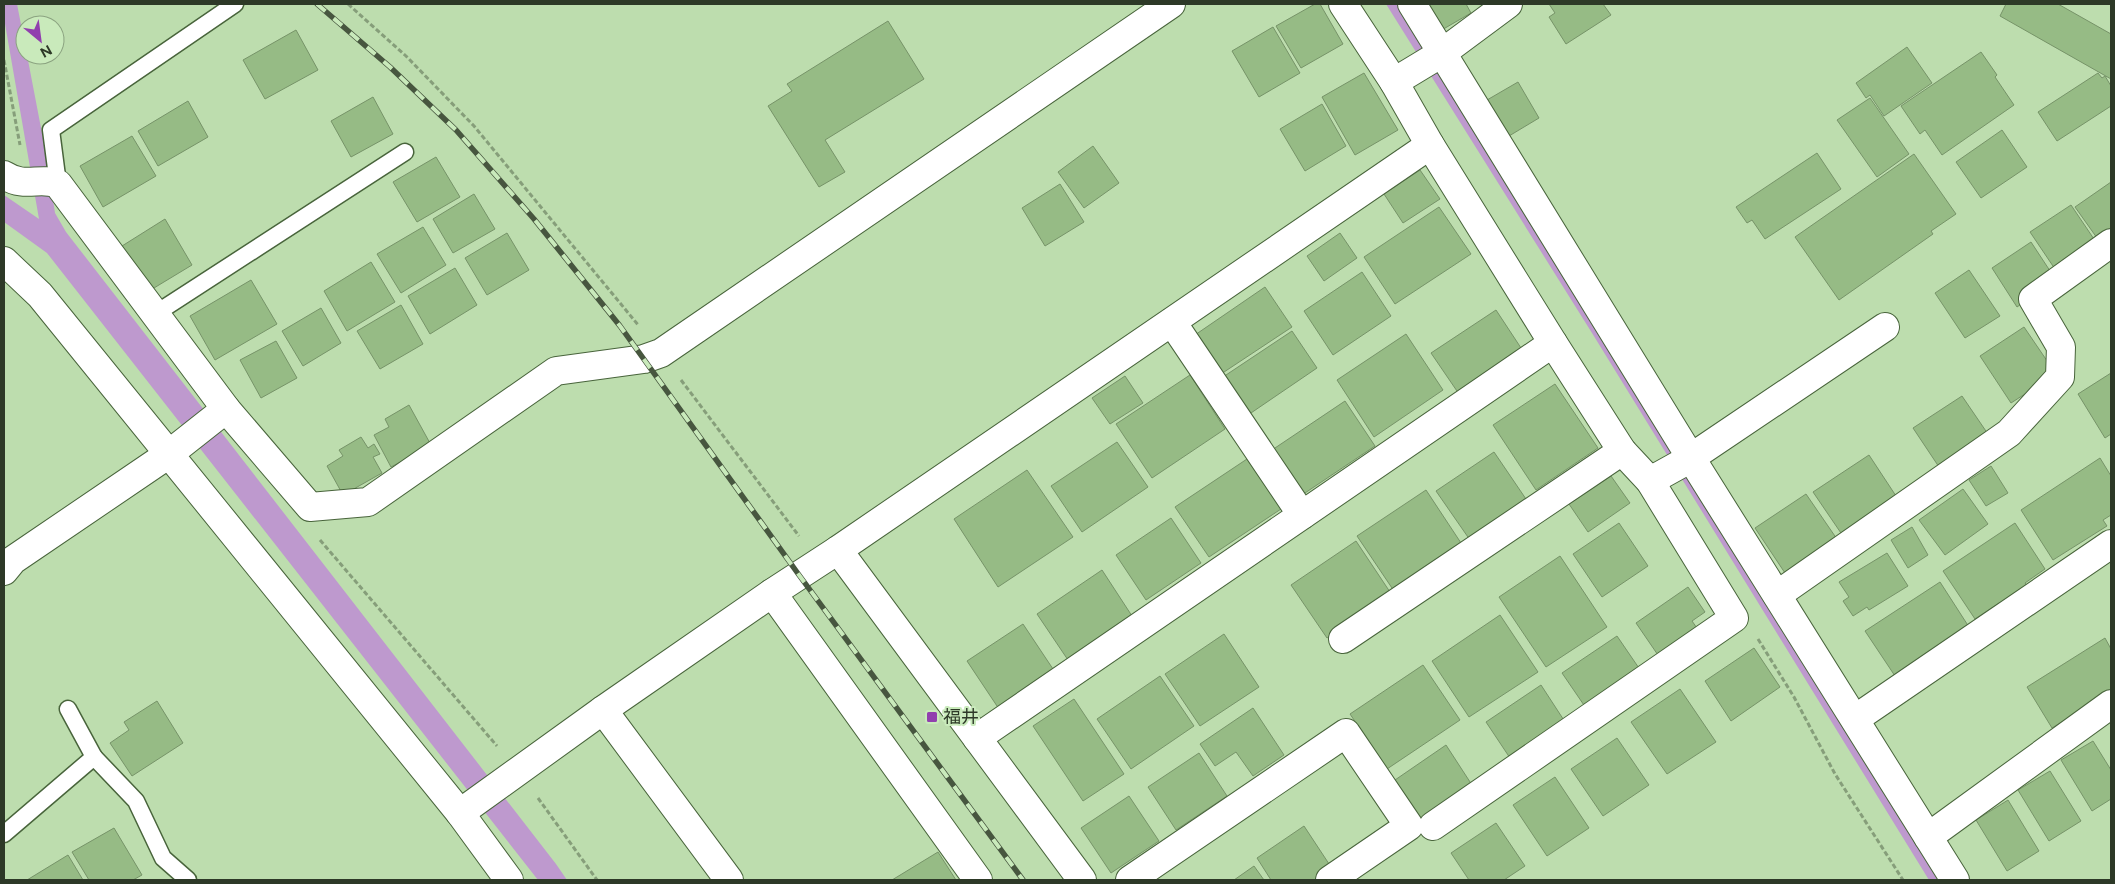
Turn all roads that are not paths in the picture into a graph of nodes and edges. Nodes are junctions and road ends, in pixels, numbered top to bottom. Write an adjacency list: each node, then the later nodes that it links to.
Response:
1 (235, 4): 10 (lane)
2 (1171, 4): 17 (street)
3 (1343, 4): 7 (street)
4 (1412, 4): 6 (street)
5 (1508, 4): 6 (street)
6 (1432, 59): 7 (street); 20 (street)
7 (1394, 82): 8 (street)
8 (1430, 145): 14 (street); 16 (street)
9 (405, 152): 13 (lane)
10 (33, 181): 13 (street)
11 (2111, 243): 26 (street)
12 (4, 261): 18 (street)
13 (155, 314): 17 (street)
14 (1172, 322): 21 (street); 23 (street)
15 (1885, 327): 20 (street)
16 (1553, 343): 19 (street); 21 (street)
17 (222, 413): 18 (street)
18 (173, 450): 24 (street); 34 (street)
19 (1622, 451): 20 (street); 27 (street)
20 (1673, 468): 26 (street); 35 (street)
21 (1302, 514): 32 (street)
22 (2111, 544): 31 (street)
23 (829, 556): 25 (street); 32 (street)
24 (4, 571)
25 (772, 593): 30 (street); 41 (street)
26 (1777, 595): 31 (street)
27 (1343, 639)
28 (2111, 704): 37 (street)
29 (68, 709): 33 (lane)
30 (603, 710): 34 (street); 40 (street)
31 (1855, 719): 37 (street)
32 (977, 738): 42 (street)
33 (94, 757): 36 (lane); 38 (lane)
34 (464, 810): 39 (street)
35 (1433, 826)
36 (4, 834)
37 (1928, 837): 45 (street)
38 (188, 880)
39 (509, 880)
40 (729, 880)
41 (978, 880)
42 (1082, 880)
43 (1130, 880): 44 (street)
44 (1330, 880)
45 (1955, 880)

